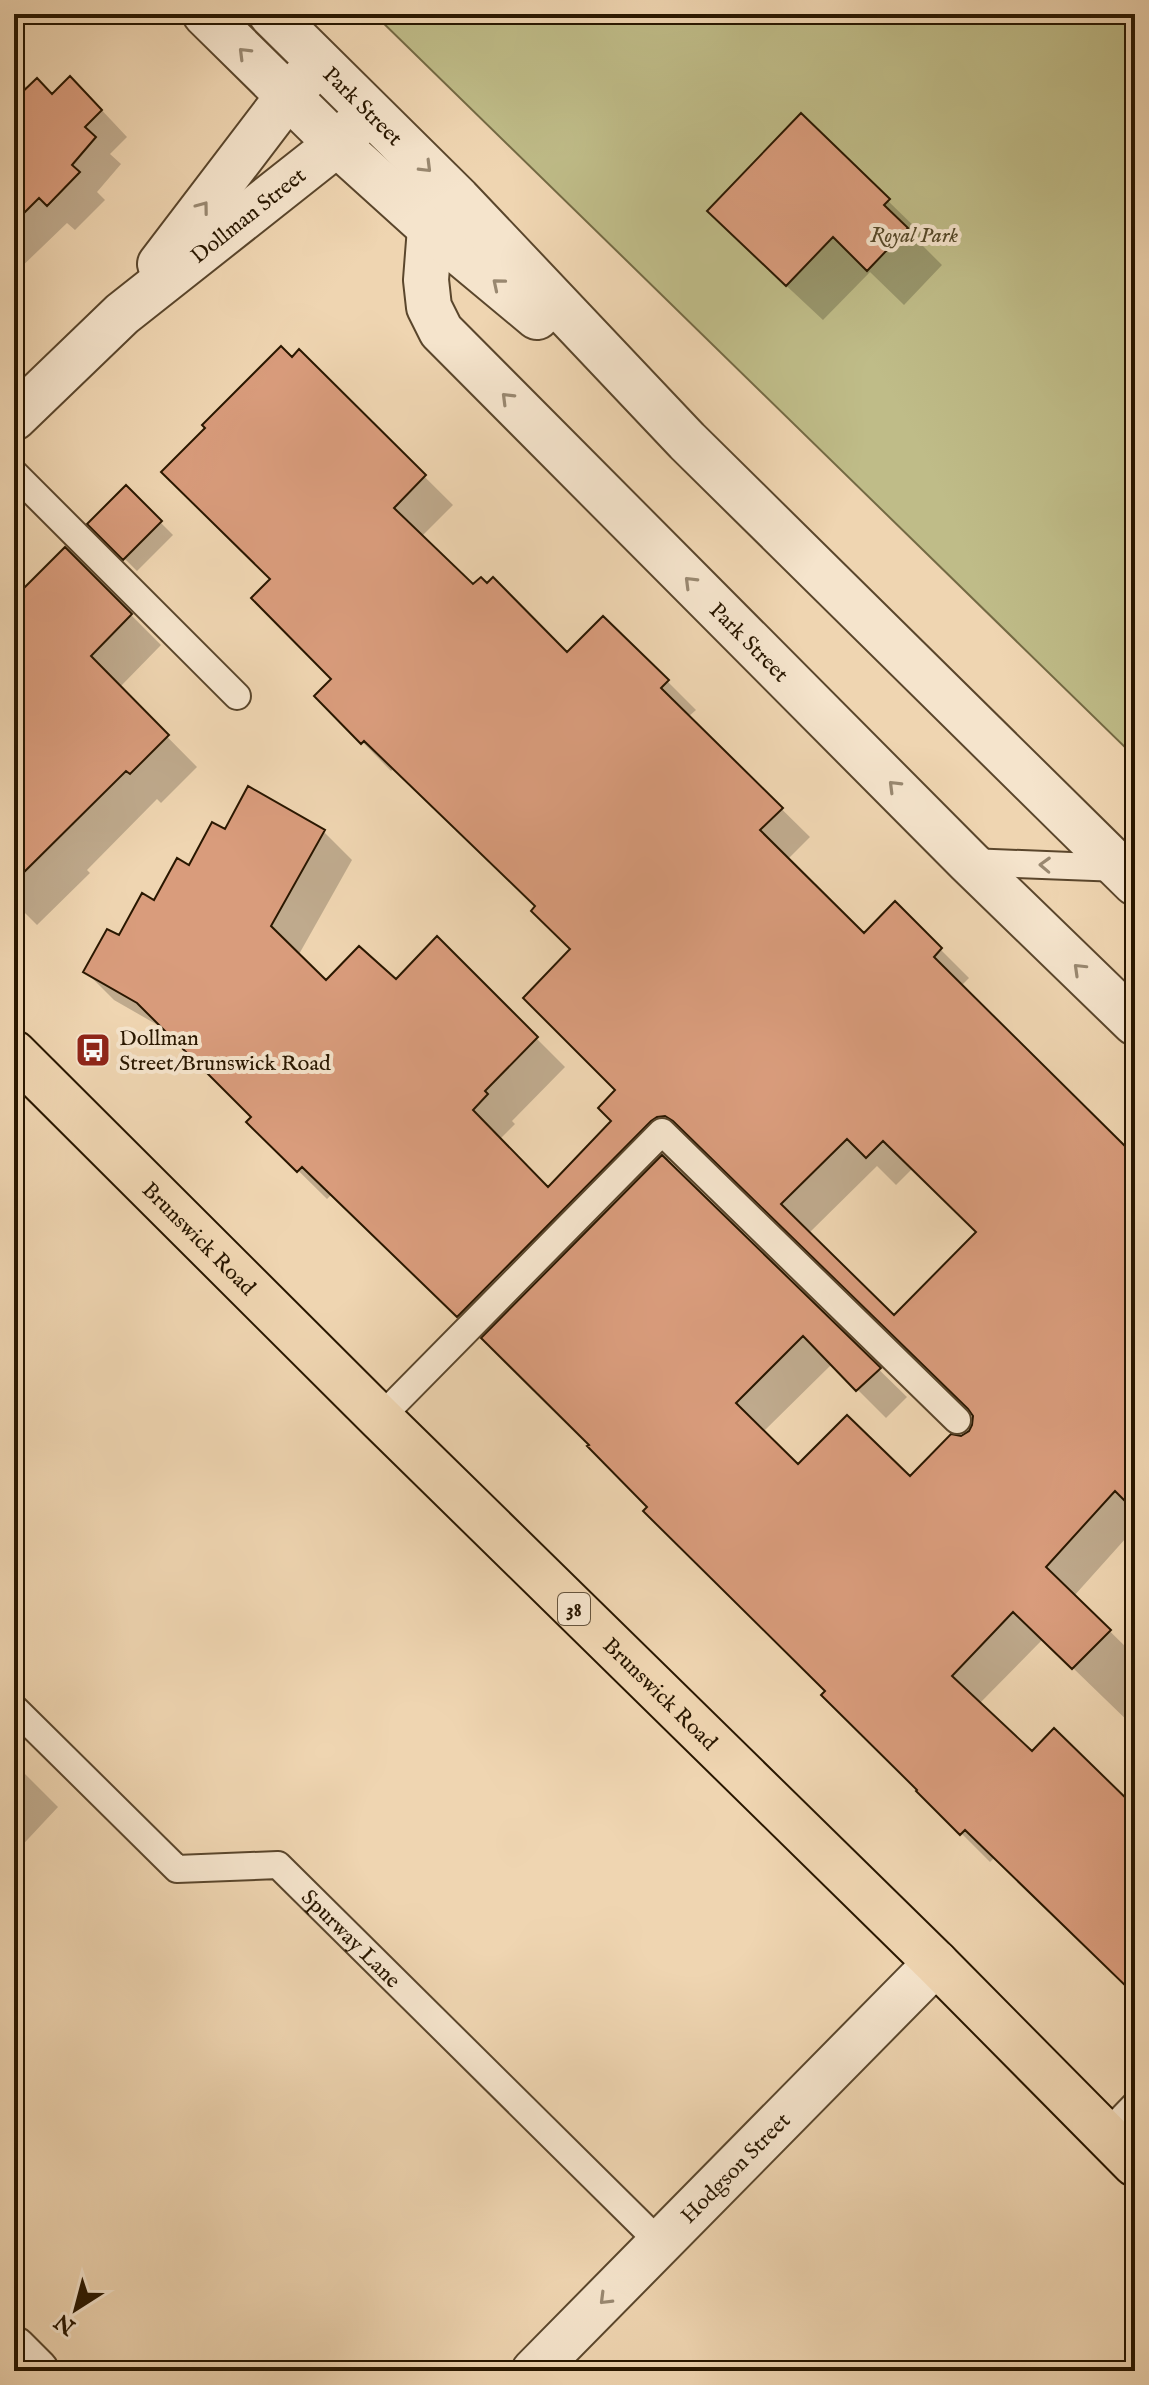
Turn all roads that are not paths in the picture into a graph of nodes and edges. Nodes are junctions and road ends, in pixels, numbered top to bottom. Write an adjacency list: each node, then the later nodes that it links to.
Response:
1 (205, 14): 4 (street, Park Street, one-way to 1)
2 (271, 14): 3 (street, Park Street)
3 (319, 63): 4 (street, Dollman Street); 5 (street, Park Street)
4 (288, 96): 6 (street, Park Street); 8 (street, Dollman Street, one-way to 4)
5 (370, 110): 6 (street, Dollman Street); 10 (street, Park Street, one-way to 10)
6 (337, 144): 7 (street, Park Street); 8 (street, Dollman Street)
7 (430, 228): 10 (street, Park Street, one-way to 7); 13 (street, Park Street, one-way to 7)
8 (122, 314): 9 (street, Dollman Street)
9 (14, 418)
10 (687, 441): 14 (street, Park Street)
11 (14, 473): 12 (lane)
12 (237, 696)
13 (969, 862): 14 (lane, one-way to 13); 15 (street, Park Street, one-way to 13)
14 (1128, 876)
15 (1135, 1023)
16 (14, 1053): 17 (main road, Brunswick Road / 38)
17 (380, 1418): 18 (lane); 20 (main road, Brunswick Road / 38)
18 (957, 1420)
19 (14, 1708): 22 (lane, Spurway Lane)
20 (936, 1963): 21 (main road, Brunswick Road / 38); 22 (street, Hodgson Street)
21 (1125, 2135)
22 (660, 2243): 25 (street, Hodgson Street, one-way to 25)
23 (14, 2349): 24 (street)
24 (36, 2371)
25 (534, 2371)

